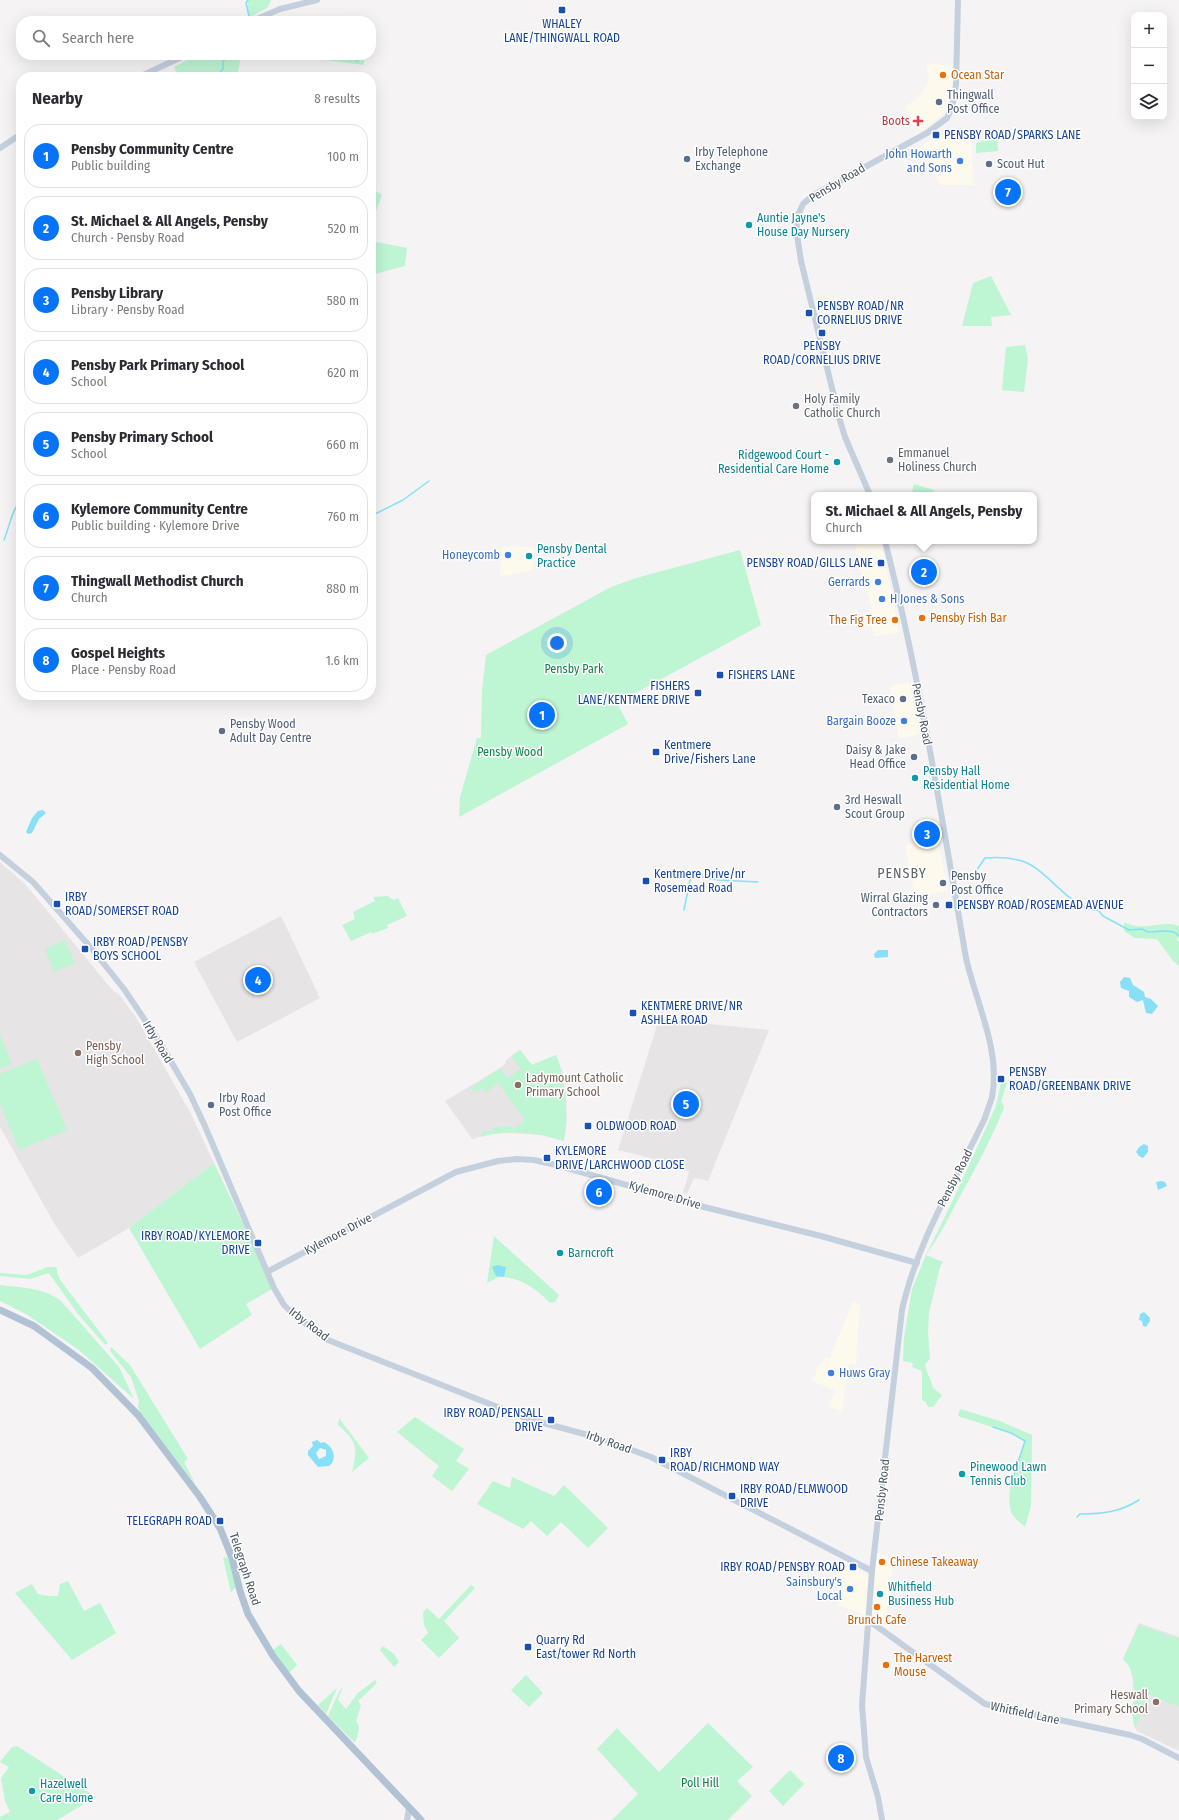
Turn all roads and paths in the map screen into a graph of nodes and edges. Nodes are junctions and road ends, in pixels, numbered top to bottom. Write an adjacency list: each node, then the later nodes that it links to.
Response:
1 (317, 0): 3 (street)
2 (958, 0): 8 (street, Pensby Road)
3 (264, 16)
4 (176, 60): 5 (street)
5 (150, 72)
6 (16, 137): 7 (street)
7 (0, 148)
8 (869, 492)
9 (885, 544): 11 (street, Pensby Road)
10 (0, 855): 12 (street, Irby Road)
11 (917, 1263): 12 (street, Kylemore Drive); 14 (street, Pensby Road)
12 (267, 1272): 14 (street, Irby Road)
13 (0, 1310): 17 (main road, Telegraph Road)
14 (872, 1571): 15 (street, Pensby Road)
15 (868, 1620): 16 (street, Whitfield Lane); 20 (street, Pensby Road)
16 (1179, 1758)
17 (409, 1808): 18 (street); 19 (main road, Telegraph Road)
18 (407, 1820)
19 (421, 1820)
20 (882, 1820)

